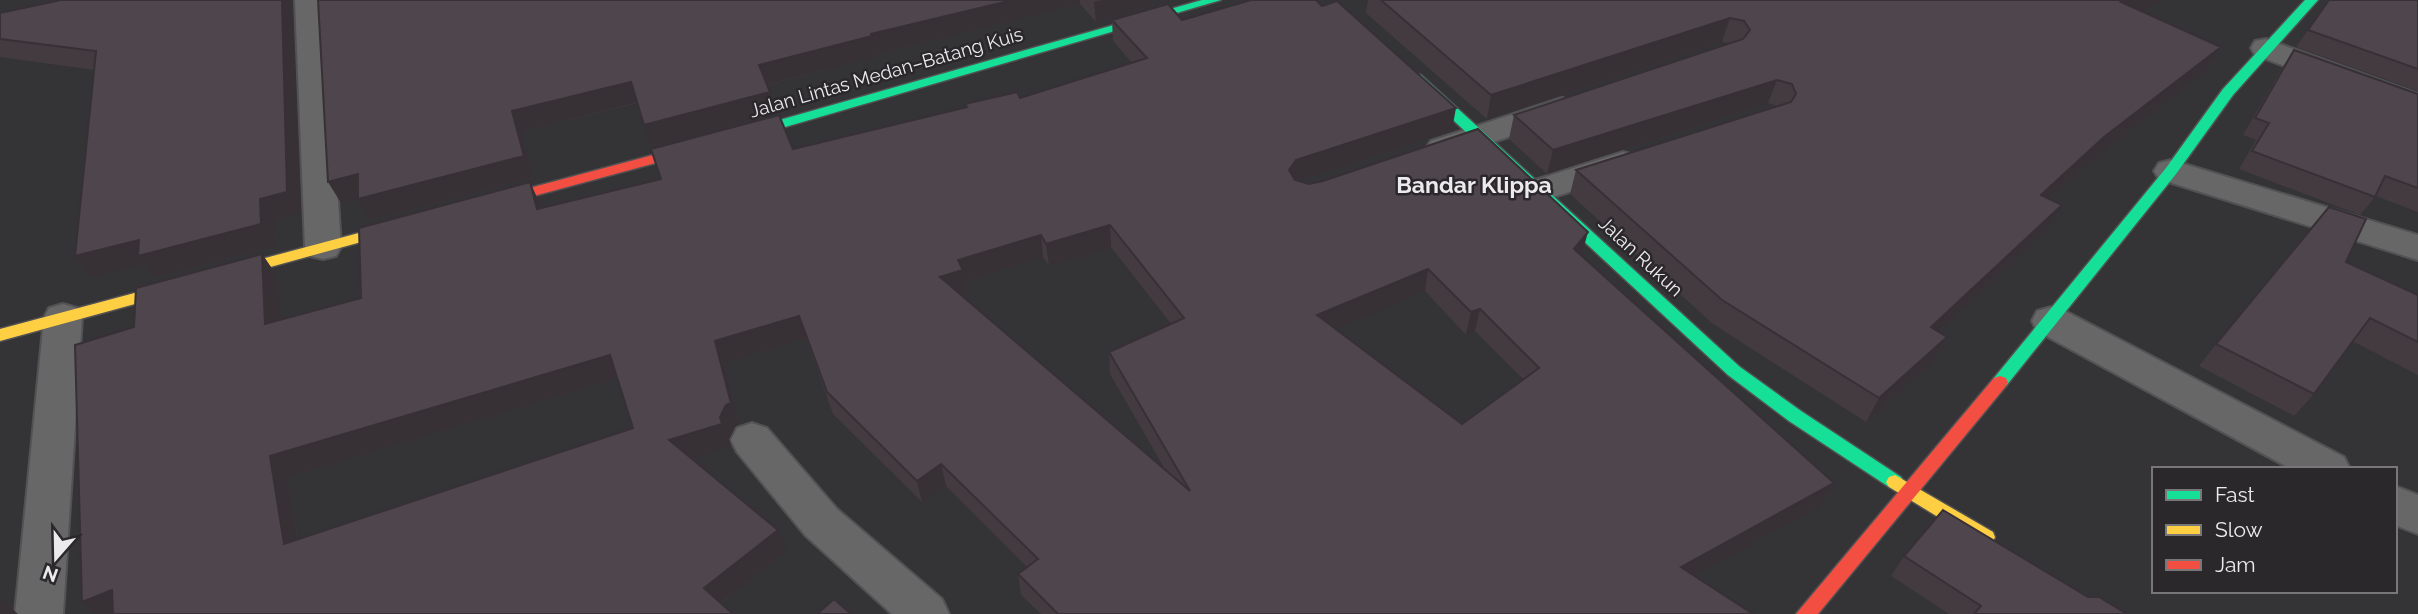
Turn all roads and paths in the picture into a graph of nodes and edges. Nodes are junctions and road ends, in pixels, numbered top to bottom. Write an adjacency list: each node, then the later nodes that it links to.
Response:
1 (310, 0): 16 (street)
2 (1215, 0): 4 (main road, Jalan Lintas Medan–Batang Kuis)
3 (2312, 0): 5 (main road)
4 (1175, 4): 14 (main road, Jalan Lintas Medan–Batang Kuis)
5 (2266, 48): 8 (street); 12 (main road)
6 (1400, 63): 9 (main road, Jalan Rukun)
7 (1595, 96): 9 (street)
8 (2418, 105)
9 (1481, 135): 11 (street); 13 (main road, Jalan Rukun)
10 (1653, 153): 13 (street)
11 (1419, 156)
12 (2171, 172): 17 (street); 19 (main road)
13 (1538, 191): 23 (main road, Jalan Rukun)
14 (471, 208)
15 (430, 219): 16 (main road)
16 (323, 247): 18 (main road)
17 (2418, 248)
18 (62, 318): 20 (main road); 27 (street)
19 (2051, 321): 22 (street); 23 (main road)
20 (0, 335)
21 (752, 440): 28 (street)
22 (2325, 467)
23 (1910, 492): 26 (main road, Jalan Rukun); 29 (main road)
24 (2397, 505): 25 (street)
25 (2418, 516)
26 (1994, 542)
27 (39, 614)
28 (925, 614)
29 (1806, 614)

